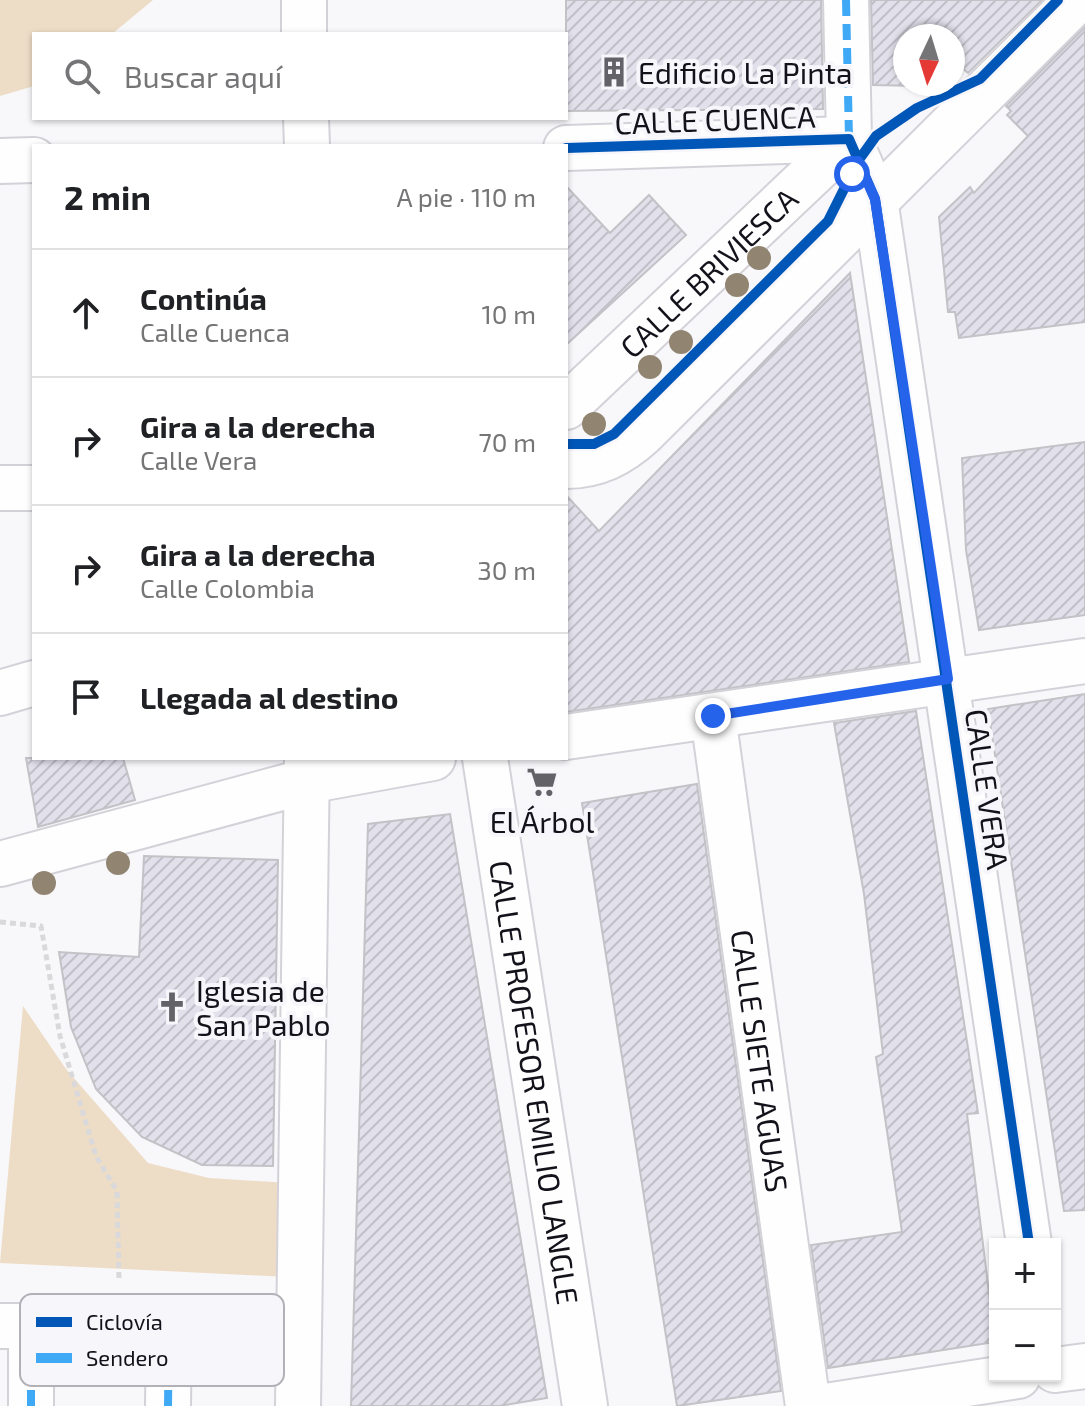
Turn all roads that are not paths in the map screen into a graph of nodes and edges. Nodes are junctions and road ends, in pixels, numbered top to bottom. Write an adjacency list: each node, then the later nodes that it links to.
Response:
1 (304, 0): 4 (street)
2 (846, 0): 6 (street)
3 (1077, 0): 11 (street)
4 (304, 32)
5 (306, 120): 7 (street)
6 (849, 139): 8 (street, CALLE CUENCA); 11 (street, CALLE CUENCA); 12 (street, CALLE BRIVIESCA)
7 (307, 144)
8 (568, 148)
9 (32, 160): 10 (street)
10 (0, 161)
11 (875, 199): 13 (street); 17 (street, CALLE VERA)
12 (568, 405)
13 (568, 466)
14 (0, 488): 15 (street)
15 (32, 488)
16 (1085, 661): 17 (street)
17 (948, 679): 20 (street); 26 (street, CALLE VERA)
18 (32, 684): 19 (street)
19 (0, 693)
20 (713, 716): 21 (street); 40 (street, CALLE SIETE AGUAS)
21 (568, 737)
22 (410, 760): 24 (street)
23 (485, 760): 39 (street, CALLE PROFESOR EMILIO LANGLE)
24 (307, 769): 25 (street); 29 (street)
25 (0, 864)
26 (1028, 1238)
27 (15, 1326): 30 (street)
28 (284, 1326): 29 (street)
29 (299, 1326): 38 (street)
30 (20, 1351)
31 (1085, 1366): 32 (street)
32 (1061, 1369)
33 (989, 1381): 41 (street)
34 (27, 1386): 36 (street)
35 (168, 1386): 37 (street)
36 (31, 1406)
37 (168, 1406)
38 (298, 1406)
39 (585, 1406)
40 (808, 1406)
41 (826, 1406)

